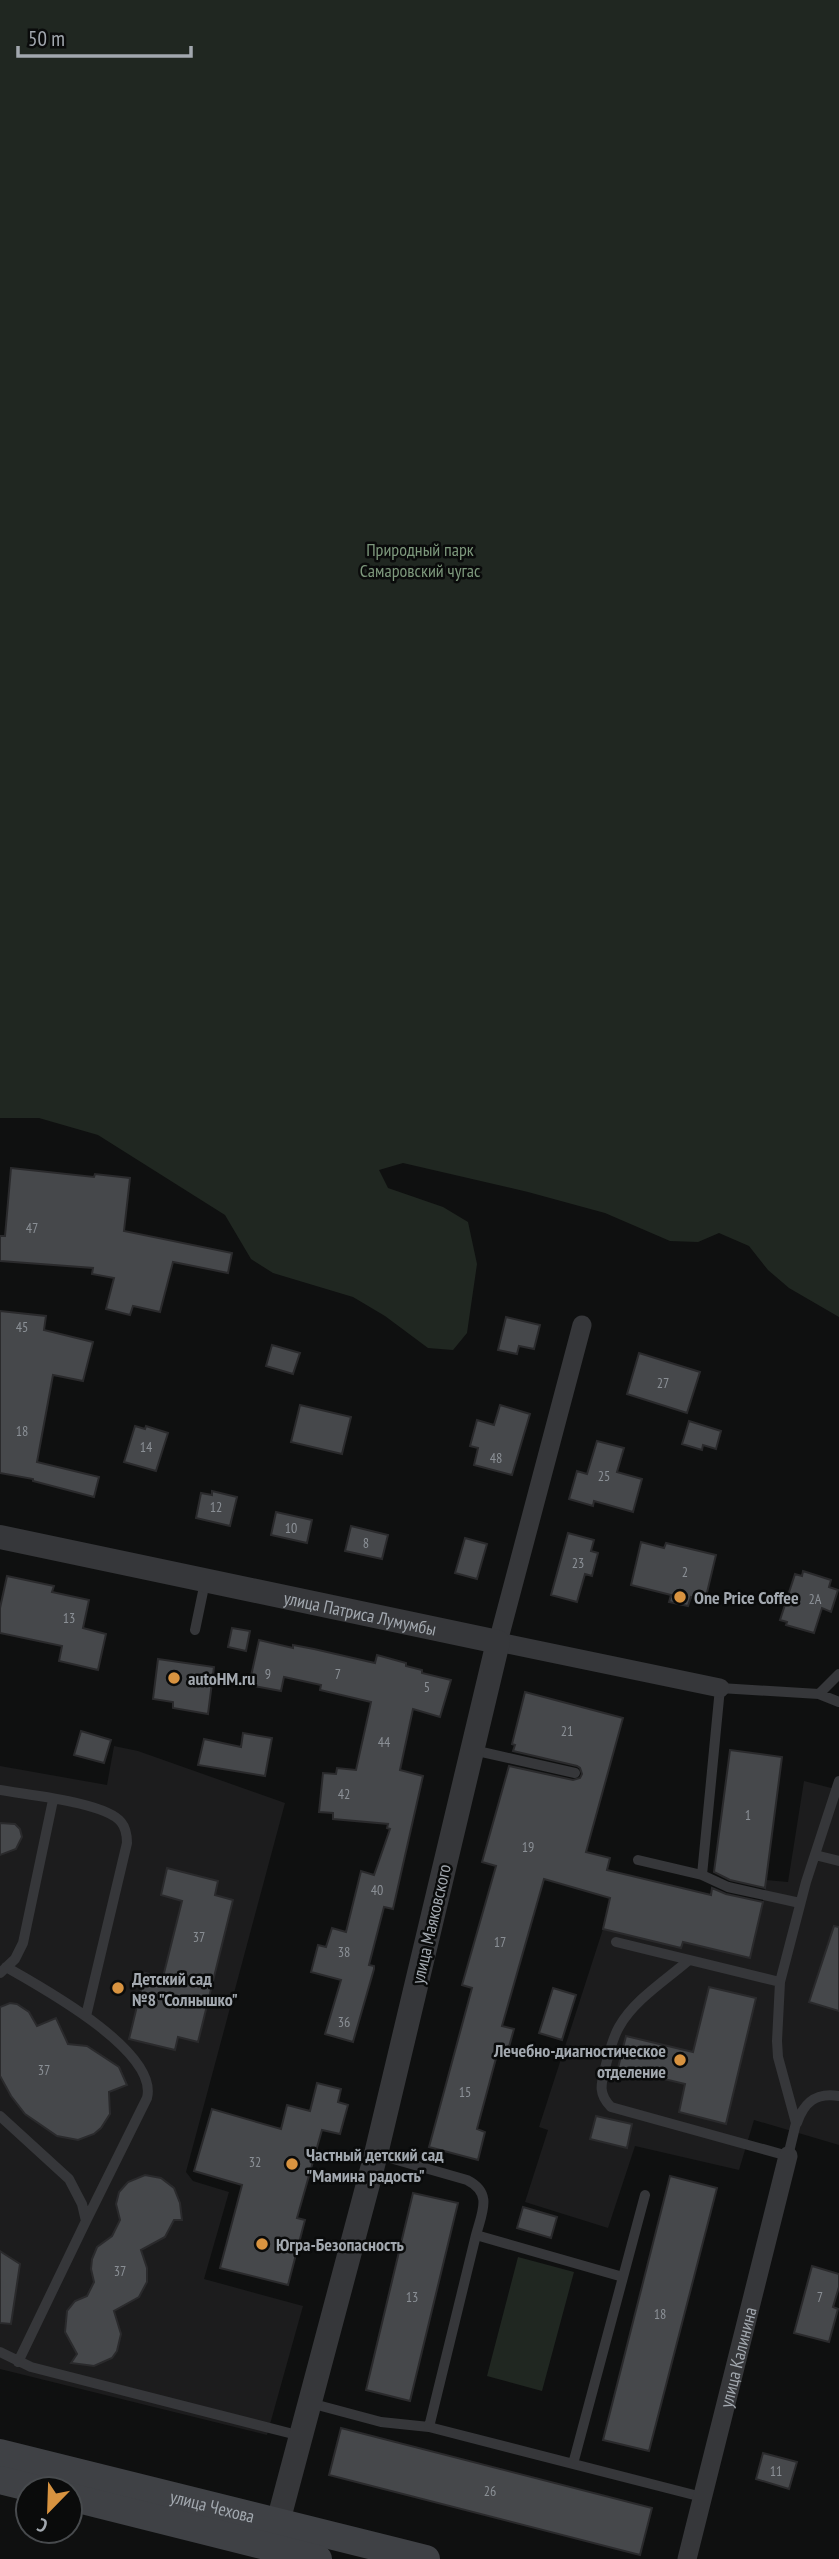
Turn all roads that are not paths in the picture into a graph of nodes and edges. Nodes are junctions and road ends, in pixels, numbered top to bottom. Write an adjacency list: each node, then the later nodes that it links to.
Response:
1 (582, 1325): 5 (street, улица Маяковского)
2 (0, 1537): 3 (street, улица Патриса Лумумбы)
3 (205, 1580): 4 (lane); 5 (street, улица Патриса Лумумбы)
4 (195, 1630)
5 (498, 1642): 7 (street, улица Патриса Лумумбы); 10 (street, улица Маяковского)
6 (839, 1674): 8 (lane)
7 (720, 1688): 8 (lane); 18 (lane)
8 (819, 1694): 9 (lane)
9 (839, 1702)
10 (472, 1750): 11 (lane); 28 (street, улица Маяковского)
11 (575, 1773)
12 (839, 1781): 15 (lane)
13 (0, 1790): 14 (lane)
14 (53, 1800): 22 (lane); 24 (lane)
15 (816, 1855): 17 (lane); 19 (lane)
16 (638, 1860): 18 (lane)
17 (839, 1861)
18 (702, 1875): 19 (lane)
19 (800, 1903): 23 (lane)
20 (616, 1942): 21 (lane)
21 (689, 1960): 23 (lane); 29 (lane)
22 (3, 1970): 24 (lane)
23 (780, 1982): 27 (lane)
24 (86, 2016): 31 (lane)
25 (839, 2096): 27 (lane)
26 (0, 2116): 31 (lane)
27 (796, 2123): 29 (lane)
28 (376, 2154): 32 (lane); 36 (street, улица Маяковского)
29 (788, 2156): 41 (street, улица Калинина)
30 (645, 2195): 33 (lane)
31 (86, 2221): 35 (lane)
32 (476, 2235): 33 (lane); 37 (lane)
33 (623, 2277): 40 (lane)
34 (0, 2352): 35 (lane)
35 (18, 2362): 38 (lane)
36 (310, 2403): 37 (lane); 38 (street, улица Маяковского)
37 (429, 2427): 40 (lane)
38 (301, 2436): 43 (street, улица Маяковского)
39 (0, 2453): 43 (main road, улица Чехова)
40 (573, 2464): 41 (lane)
41 (702, 2497): 46 (street, улица Калинина)
42 (84, 2500): 43 (main road, улица Чехова)
43 (273, 2543): 44 (main road, улица Чехова); 45 (main road, улица Чехова)
44 (318, 2559)
45 (426, 2559)
46 (687, 2559)

